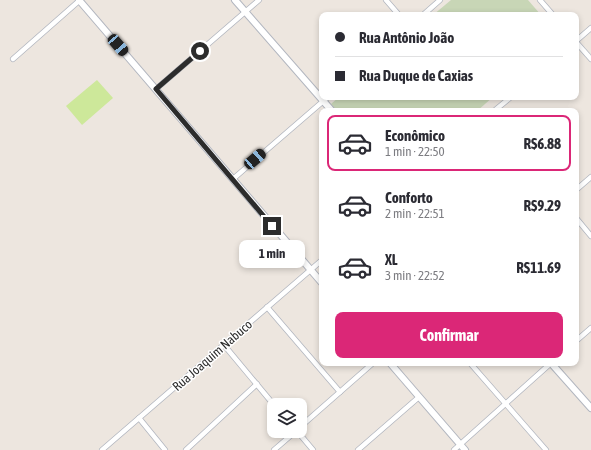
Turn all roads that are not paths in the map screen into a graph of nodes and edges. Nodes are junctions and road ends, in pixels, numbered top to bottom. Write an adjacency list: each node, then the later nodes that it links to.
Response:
1 (79, 0): 14 (street); 16 (main road)
2 (235, 0): 7 (main road)
3 (259, 0): 7 (street)
4 (386, 0): 8 (street)
5 (440, 0): 9 (street)
6 (540, 0): 10 (street)
7 (245, 12): 16 (street); 17 (main road)
8 (396, 12)
9 (426, 12)
10 (550, 12)
11 (591, 28): 12 (street)
12 (579, 38)
13 (579, 45): 15 (street)
14 (13, 59)
15 (591, 59)
16 (156, 89): 22 (main road)
17 (319, 92)
18 (324, 100): 22 (street)
19 (507, 100): 20 (street)
20 (498, 108)
21 (591, 177): 23 (street)
22 (233, 179): 27 (main road)
23 (579, 187)
24 (579, 222): 25 (street)
25 (591, 236)
26 (319, 262): 27 (street, Rua Joaquim Nabuco)
27 (310, 270): 28 (main road); 29 (street, Rua Joaquim Nabuco)
28 (319, 280)
29 (267, 307): 32 (street, Rua Joaquim Nabuco); 39 (street)
30 (591, 328): 31 (street)
31 (579, 338)
32 (224, 344): 38 (street); 44 (street, Rua Joaquim Nabuco)
33 (370, 366): 39 (street)
34 (393, 366): 40 (main road)
35 (473, 366): 42 (street)
36 (548, 366): 42 (street)
37 (554, 366): 43 (main road)
38 (257, 384): 41 (street); 51 (street)
39 (340, 392): 45 (street)
40 (419, 397): 48 (main road); 54 (street)
41 (268, 398)
42 (505, 403): 48 (street); 57 (street)
43 (591, 408)
44 (139, 418): 49 (street, Rua Joaquim Nabuco); 50 (street)
45 (307, 421)
46 (288, 438): 52 (street)
47 (302, 438): 53 (street)
48 (460, 444): 55 (street); 56 (main road)
49 (102, 450)
50 (165, 450)
51 (186, 450)
52 (274, 450)
53 (313, 450)
54 (358, 450)
55 (454, 450)
56 (465, 450)
57 (546, 450)

